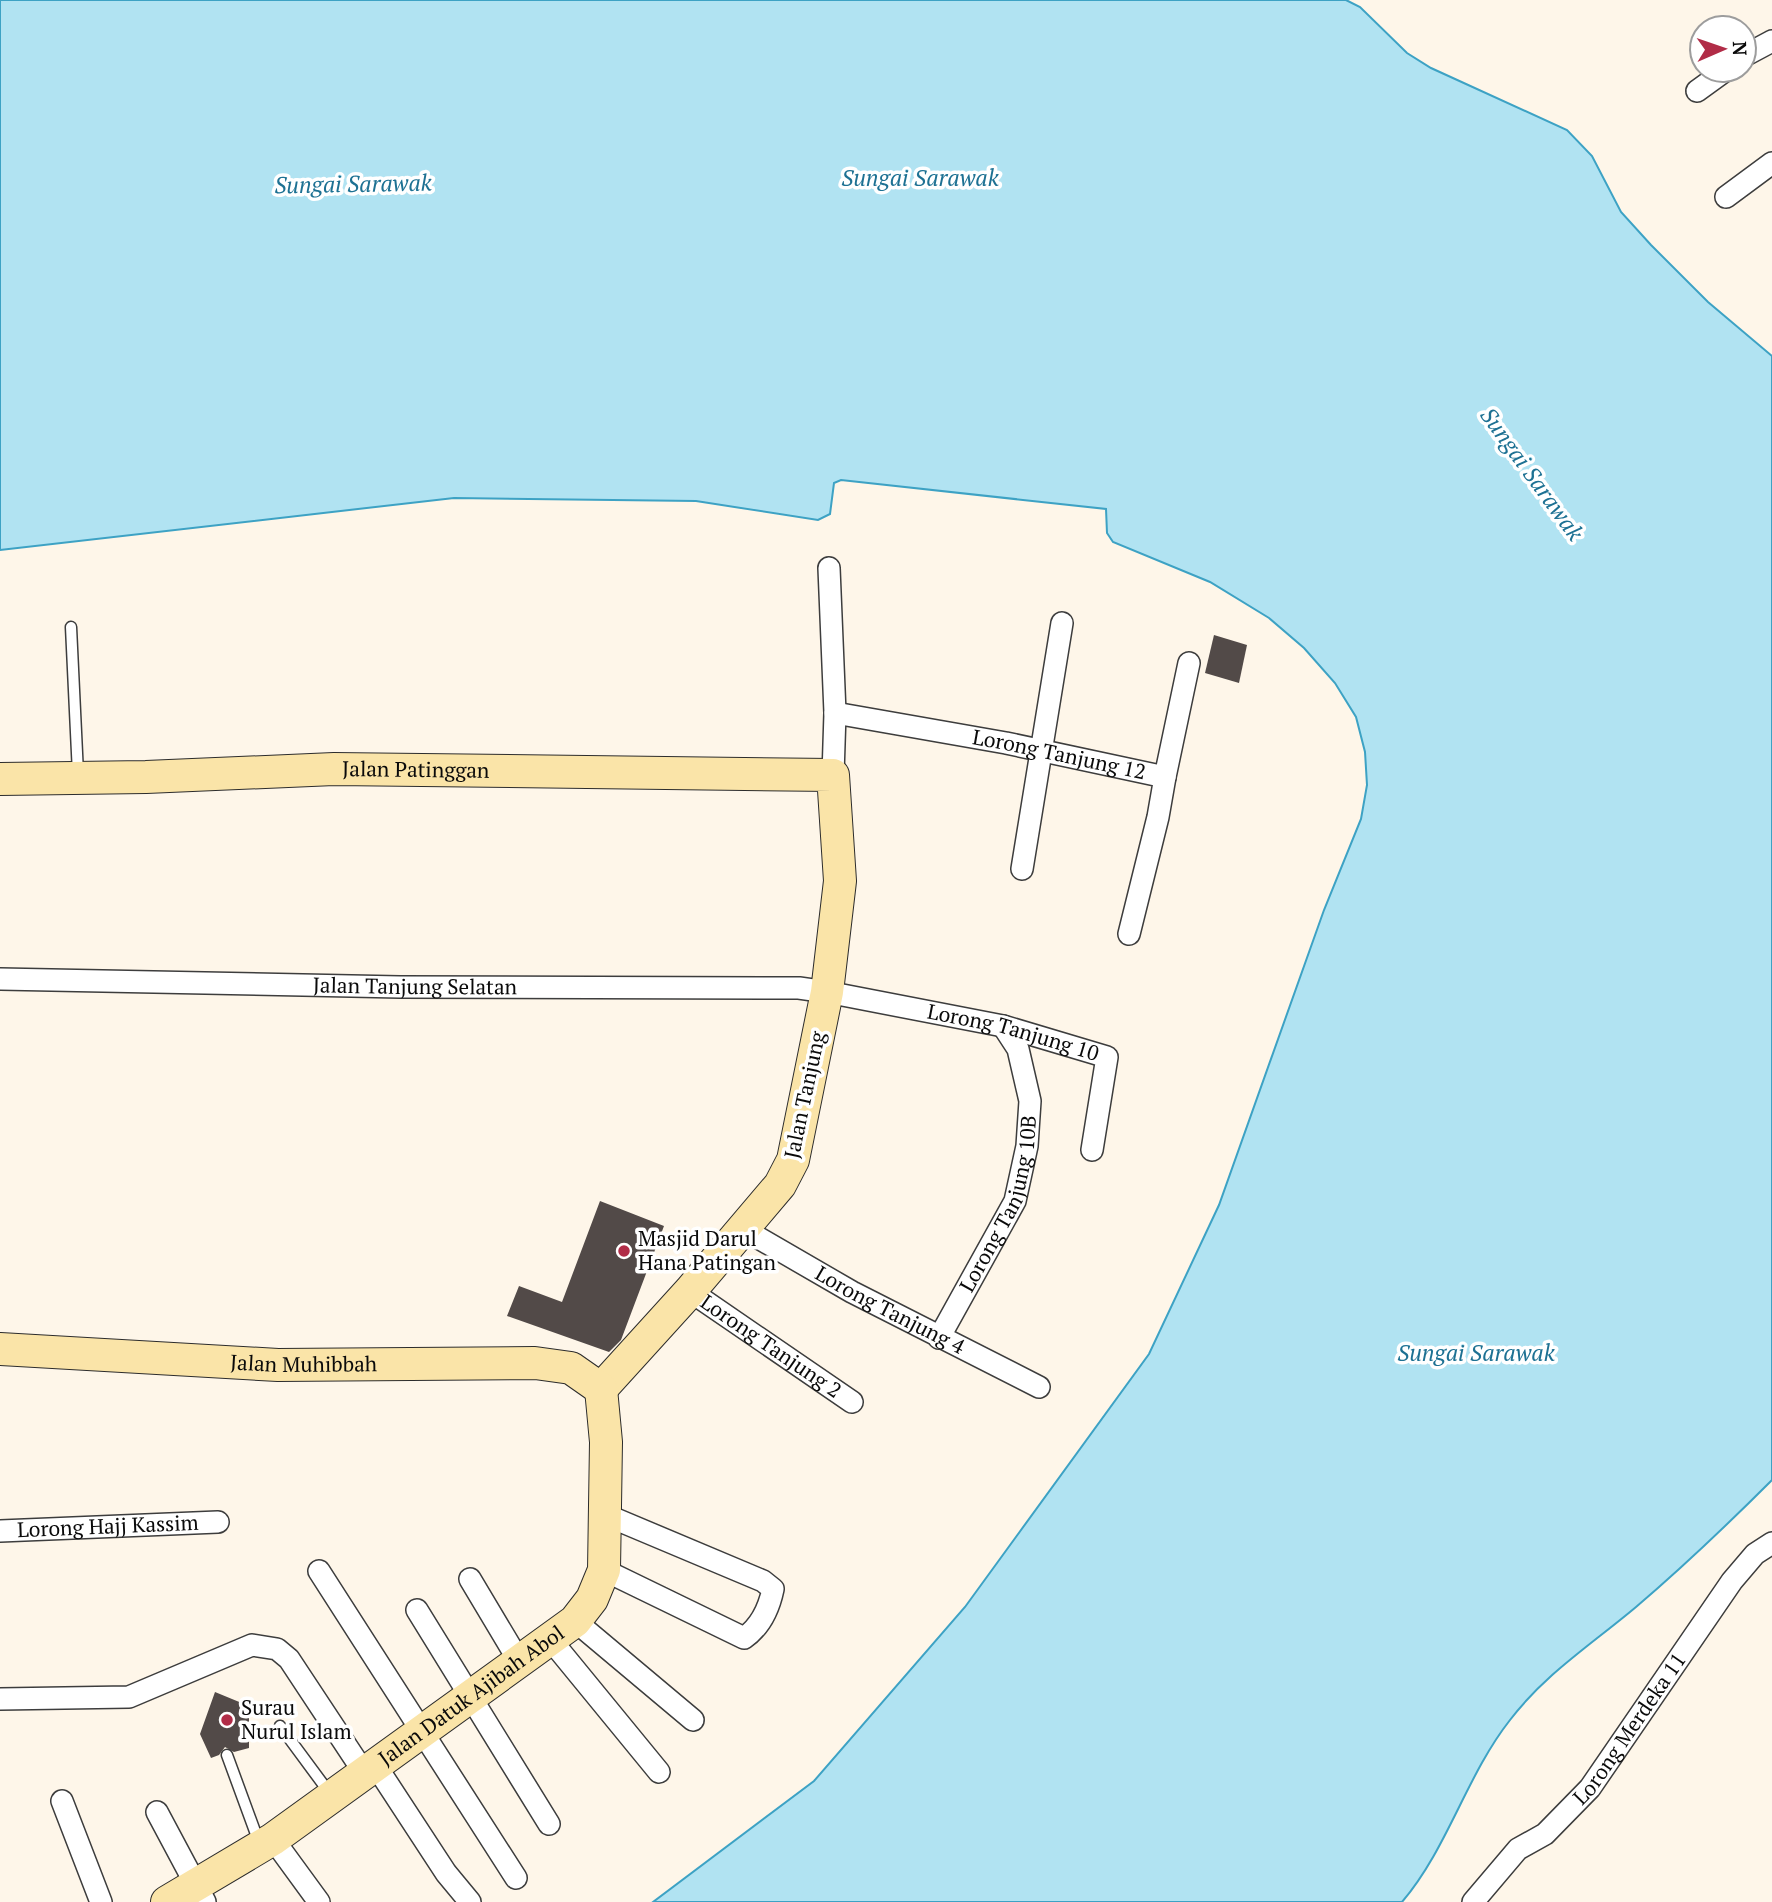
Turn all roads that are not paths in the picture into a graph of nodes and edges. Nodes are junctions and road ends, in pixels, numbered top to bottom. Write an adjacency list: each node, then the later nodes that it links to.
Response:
1 (1707, 84): 2 (street)
2 (1696, 92)
3 (1772, 163): 4 (street)
4 (1726, 197)
5 (829, 568): 9 (street)
6 (1062, 623): 10 (street)
7 (71, 627): 14 (lane)
8 (1189, 663): 12 (street)
9 (835, 713): 10 (street, Lorong Tanjung 12); 11 (street)
10 (1043, 751): 12 (street, Lorong Tanjung 12); 15 (street)
11 (833, 775): 14 (main road, Jalan Patinggan); 18 (main road, Jalan Tanjung)
12 (1165, 777): 16 (street, Lorong Tanjung 12)
13 (0, 779): 14 (main road, Jalan Patinggan)
14 (78, 779)
15 (1022, 869)
16 (1129, 934)
17 (0, 979): 18 (street, Jalan Tanjung Selatan)
18 (827, 992): 19 (street, Lorong Tanjung 10); 21 (main road, Jalan Tanjung)
19 (1003, 1026): 20 (street, Lorong Tanjung 10); 23 (street, Lorong Tanjung 10B)
20 (1092, 1150)
21 (743, 1229): 22 (main road, Jalan Tanjung); 23 (street, Lorong Tanjung 4)
22 (690, 1291): 26 (main road, Jalan Tanjung); 27 (street, Lorong Tanjung 2)
23 (939, 1338): 25 (street, Lorong Tanjung 4)
24 (0, 1349): 26 (main road, Jalan Muhibbah)
25 (1039, 1387)
26 (601, 1389): 28 (main road, Jalan Datuk Ajibah Abol)
27 (852, 1402)
28 (606, 1515): 32 (main road, Jalan Datuk Ajibah Abol); 32 (street)
29 (218, 1522): 30 (street, Lorong Hajj Kassim)
30 (0, 1531)
31 (1772, 1544): 58 (street, Lorong Merdeka 11)
32 (604, 1570): 36 (main road, Jalan Datuk Ajibah Abol)
33 (319, 1571): 43 (street)
34 (470, 1578): 38 (street)
35 (417, 1610): 39 (street)
36 (575, 1621): 37 (main road, Jalan Datuk Ajibah Abol); 41 (street)
37 (550, 1639): 38 (main road, Jalan Datuk Ajibah Abol); 46 (street)
38 (519, 1661): 39 (main road, Jalan Datuk Ajibah Abol)
39 (469, 1697): 43 (main road, Jalan Datuk Ajibah Abol); 50 (street)
40 (0, 1699): 45 (street)
41 (693, 1720)
42 (281, 1726): 47 (lane)
43 (423, 1730): 45 (main road, Jalan Datuk Ajibah Abol); 52 (street)
44 (227, 1755): 51 (lane)
45 (370, 1770): 47 (main road, Jalan Datuk Ajibah Abol); 57 (street)
46 (659, 1772)
47 (333, 1798): 51 (main road, Jalan Datuk Ajibah Abol)
48 (62, 1801): 54 (street)
49 (157, 1812): 53 (street)
50 (548, 1824)
51 (267, 1843): 53 (main road, Jalan Datuk Ajibah Abol); 56 (street)
52 (516, 1878)
53 (199, 1894): 55 (main road, Jalan Datuk Ajibah Abol)
54 (101, 1902)
55 (167, 1902)
56 (319, 1902)
57 (470, 1902)
58 (1473, 1902)

